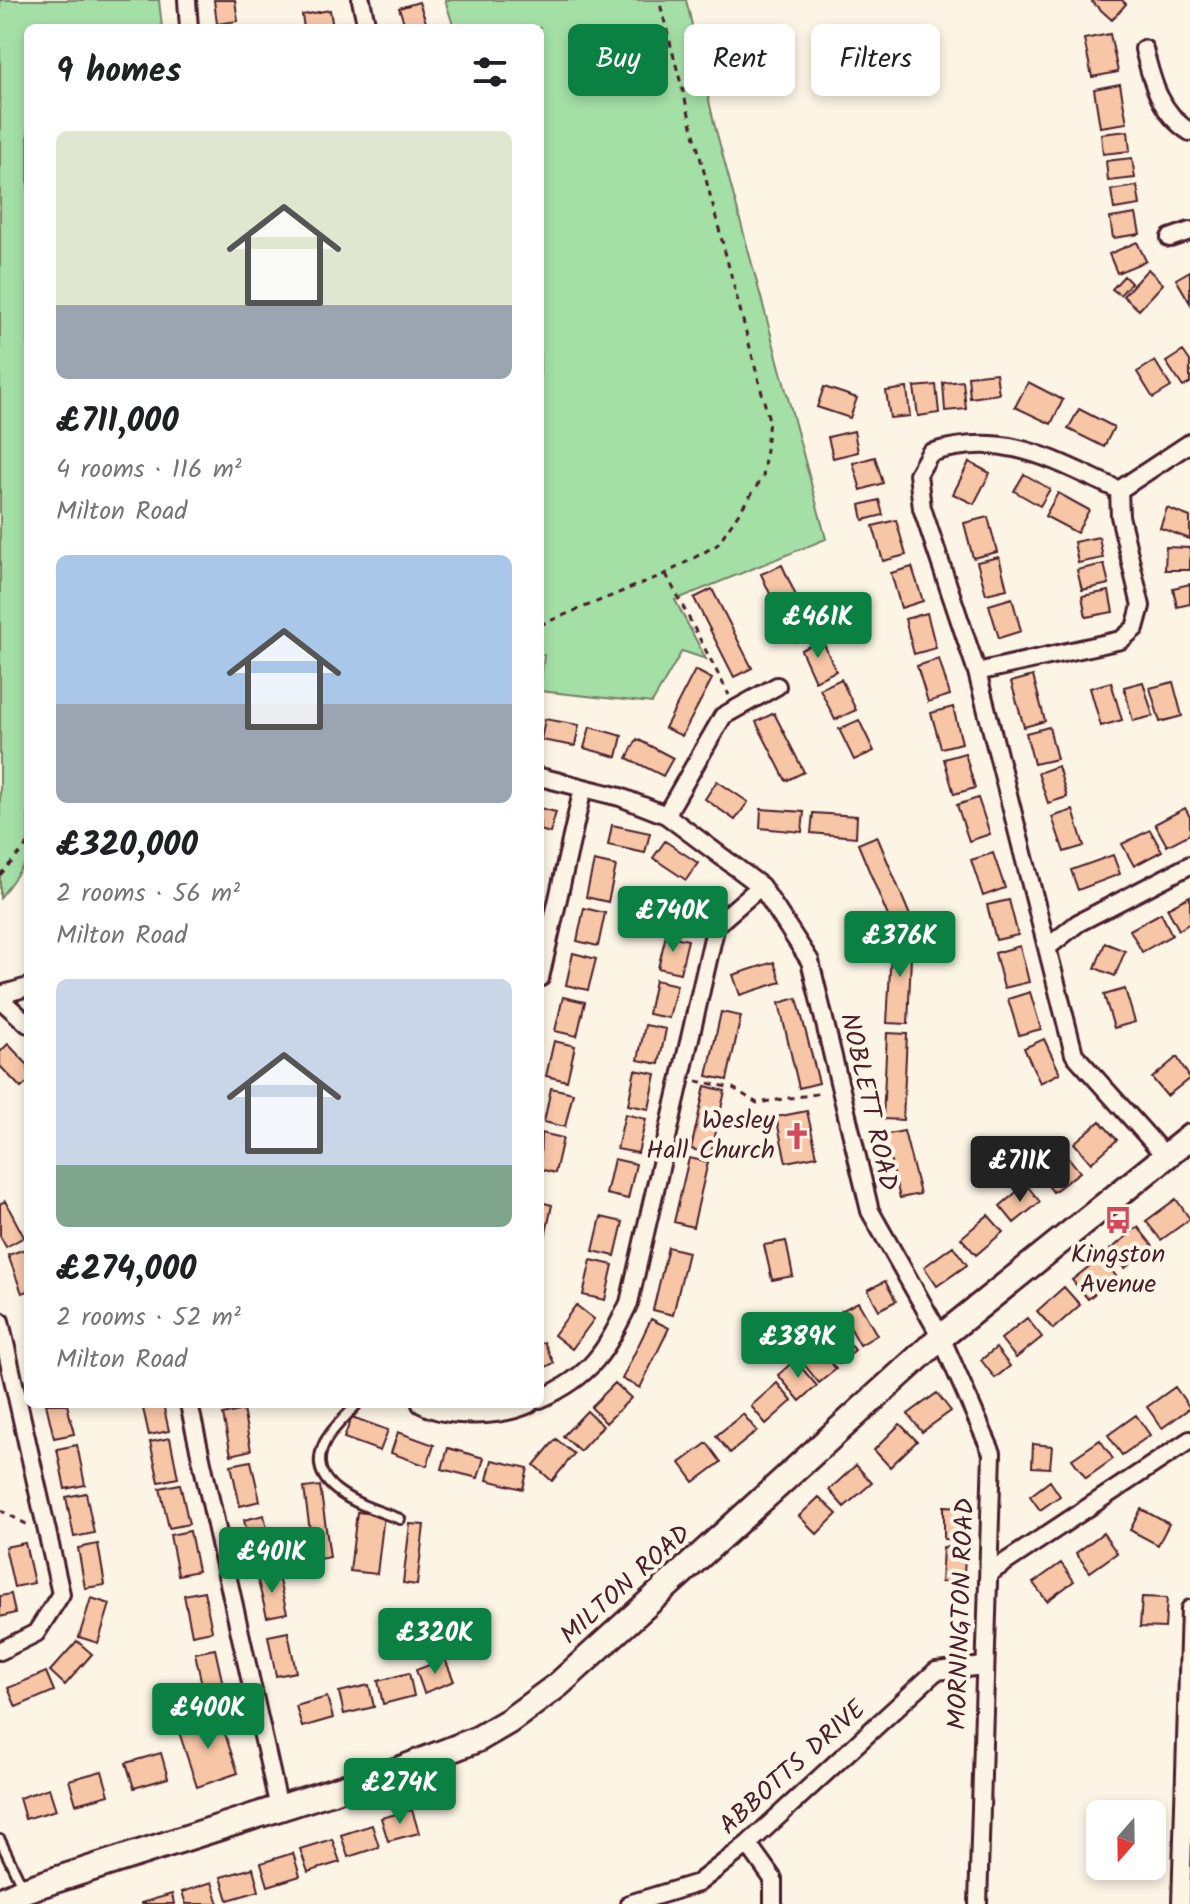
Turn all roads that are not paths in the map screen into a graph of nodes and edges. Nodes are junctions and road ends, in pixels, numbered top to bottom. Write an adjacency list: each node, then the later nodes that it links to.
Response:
1 (187, 0): 3 (street)
2 (361, 0): 4 (street)
3 (189, 24)
4 (366, 24)
5 (1144, 49): 6 (street)
6 (1190, 132)
7 (1190, 231): 8 (street)
8 (1170, 238)
9 (1190, 443): 10 (street)
10 (1119, 490): 11 (street); 11 (street)
11 (977, 672): 18 (street)
12 (777, 686): 15 (street)
13 (544, 778): 14 (street, NOBLETT ROAD)
14 (583, 788): 15 (street, NOBLETT ROAD); 19 (street)
15 (666, 815): 17 (street, NOBLETT ROAD)
16 (1190, 865): 18 (street)
17 (761, 886): 26 (street, NOBLETT ROAD); 27 (street)
18 (1048, 947): 24 (street)
19 (544, 960)
20 (24, 988): 21 (street)
21 (0, 997): 22 (street)
22 (24, 1020)
23 (1190, 1137): 24 (street, MILTON ROAD)
24 (1166, 1157): 26 (street, MILTON ROAD)
25 (0, 1321): 36 (street)
26 (941, 1337): 34 (street, MORNINGTON ROAD); 38 (street, MILTON ROAD)
27 (544, 1397)
28 (190, 1408): 38 (street)
29 (353, 1408): 33 (lane)
30 (428, 1408): 31 (street)
31 (520, 1408)
32 (1188, 1447): 34 (street)
33 (400, 1519)
34 (989, 1573): 37 (street, MORNINGTON ROAD)
35 (1190, 1609): 46 (street)
36 (0, 1651)
37 (985, 1666): 40 (street, ABBOTTS DRIVE); 45 (street, MORNINGTON ROAD)
38 (279, 1808): 41 (street, MILTON ROAD)
39 (0, 1840): 41 (lane)
40 (748, 1844): 43 (street, ABBOTTS DRIVE); 44 (street)
41 (24, 1890): 42 (street, MILTON ROAD)
42 (0, 1901)
43 (629, 1904)
44 (773, 1904)
45 (978, 1904)
46 (1181, 1904)

